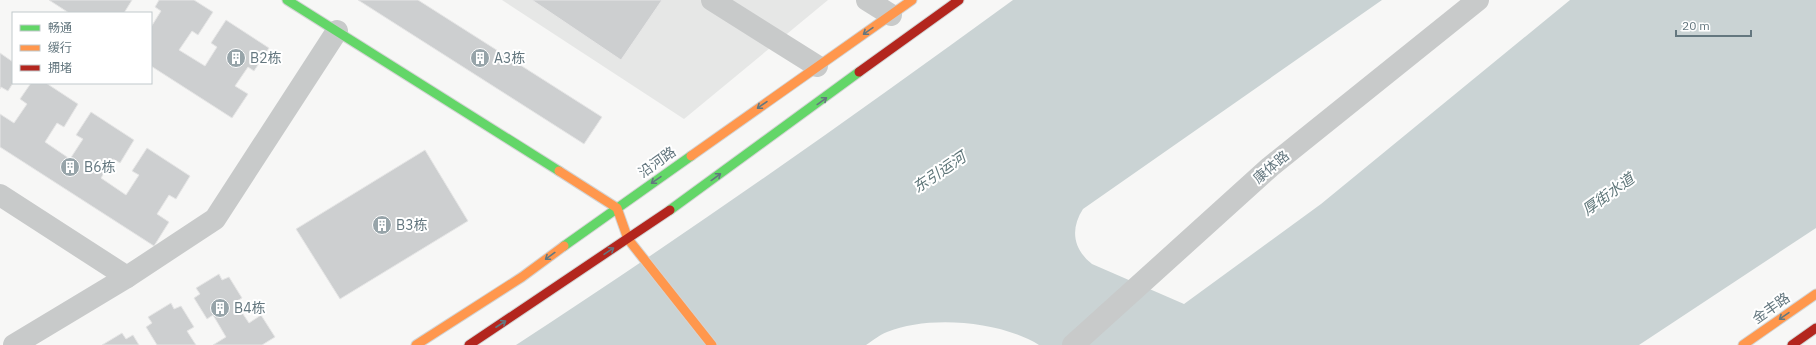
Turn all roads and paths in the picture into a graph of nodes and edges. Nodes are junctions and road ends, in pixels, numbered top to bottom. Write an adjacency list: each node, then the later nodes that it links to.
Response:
1 (287, 0): 8 (main road)
2 (712, 0): 9 (street)
3 (867, 0): 7 (street)
4 (912, 0): 7 (main road, 沿河路)
5 (959, 0): 12 (main road, one-way to 5)
6 (1478, 0): 20 (street, 康体路)
7 (891, 15): 9 (main road, 沿河路, one-way to 9)
8 (337, 31): 11 (main road); 13 (street)
9 (817, 66): 11 (main road, 沿河路, one-way to 11)
10 (0, 195): 13 (street)
11 (617, 208): 12 (main road); 17 (main road, 沿河路, one-way to 17)
12 (628, 239): 18 (main road, one-way to 12); 19 (main road)
13 (127, 277): 16 (street)
14 (1816, 294): 21 (main road, 金丰路, one-way to 21)
15 (1816, 328): 22 (main road)
16 (14, 345)
17 (416, 345)
18 (469, 345)
19 (712, 345)
20 (1073, 345)
21 (1742, 345)
22 (1792, 345)

